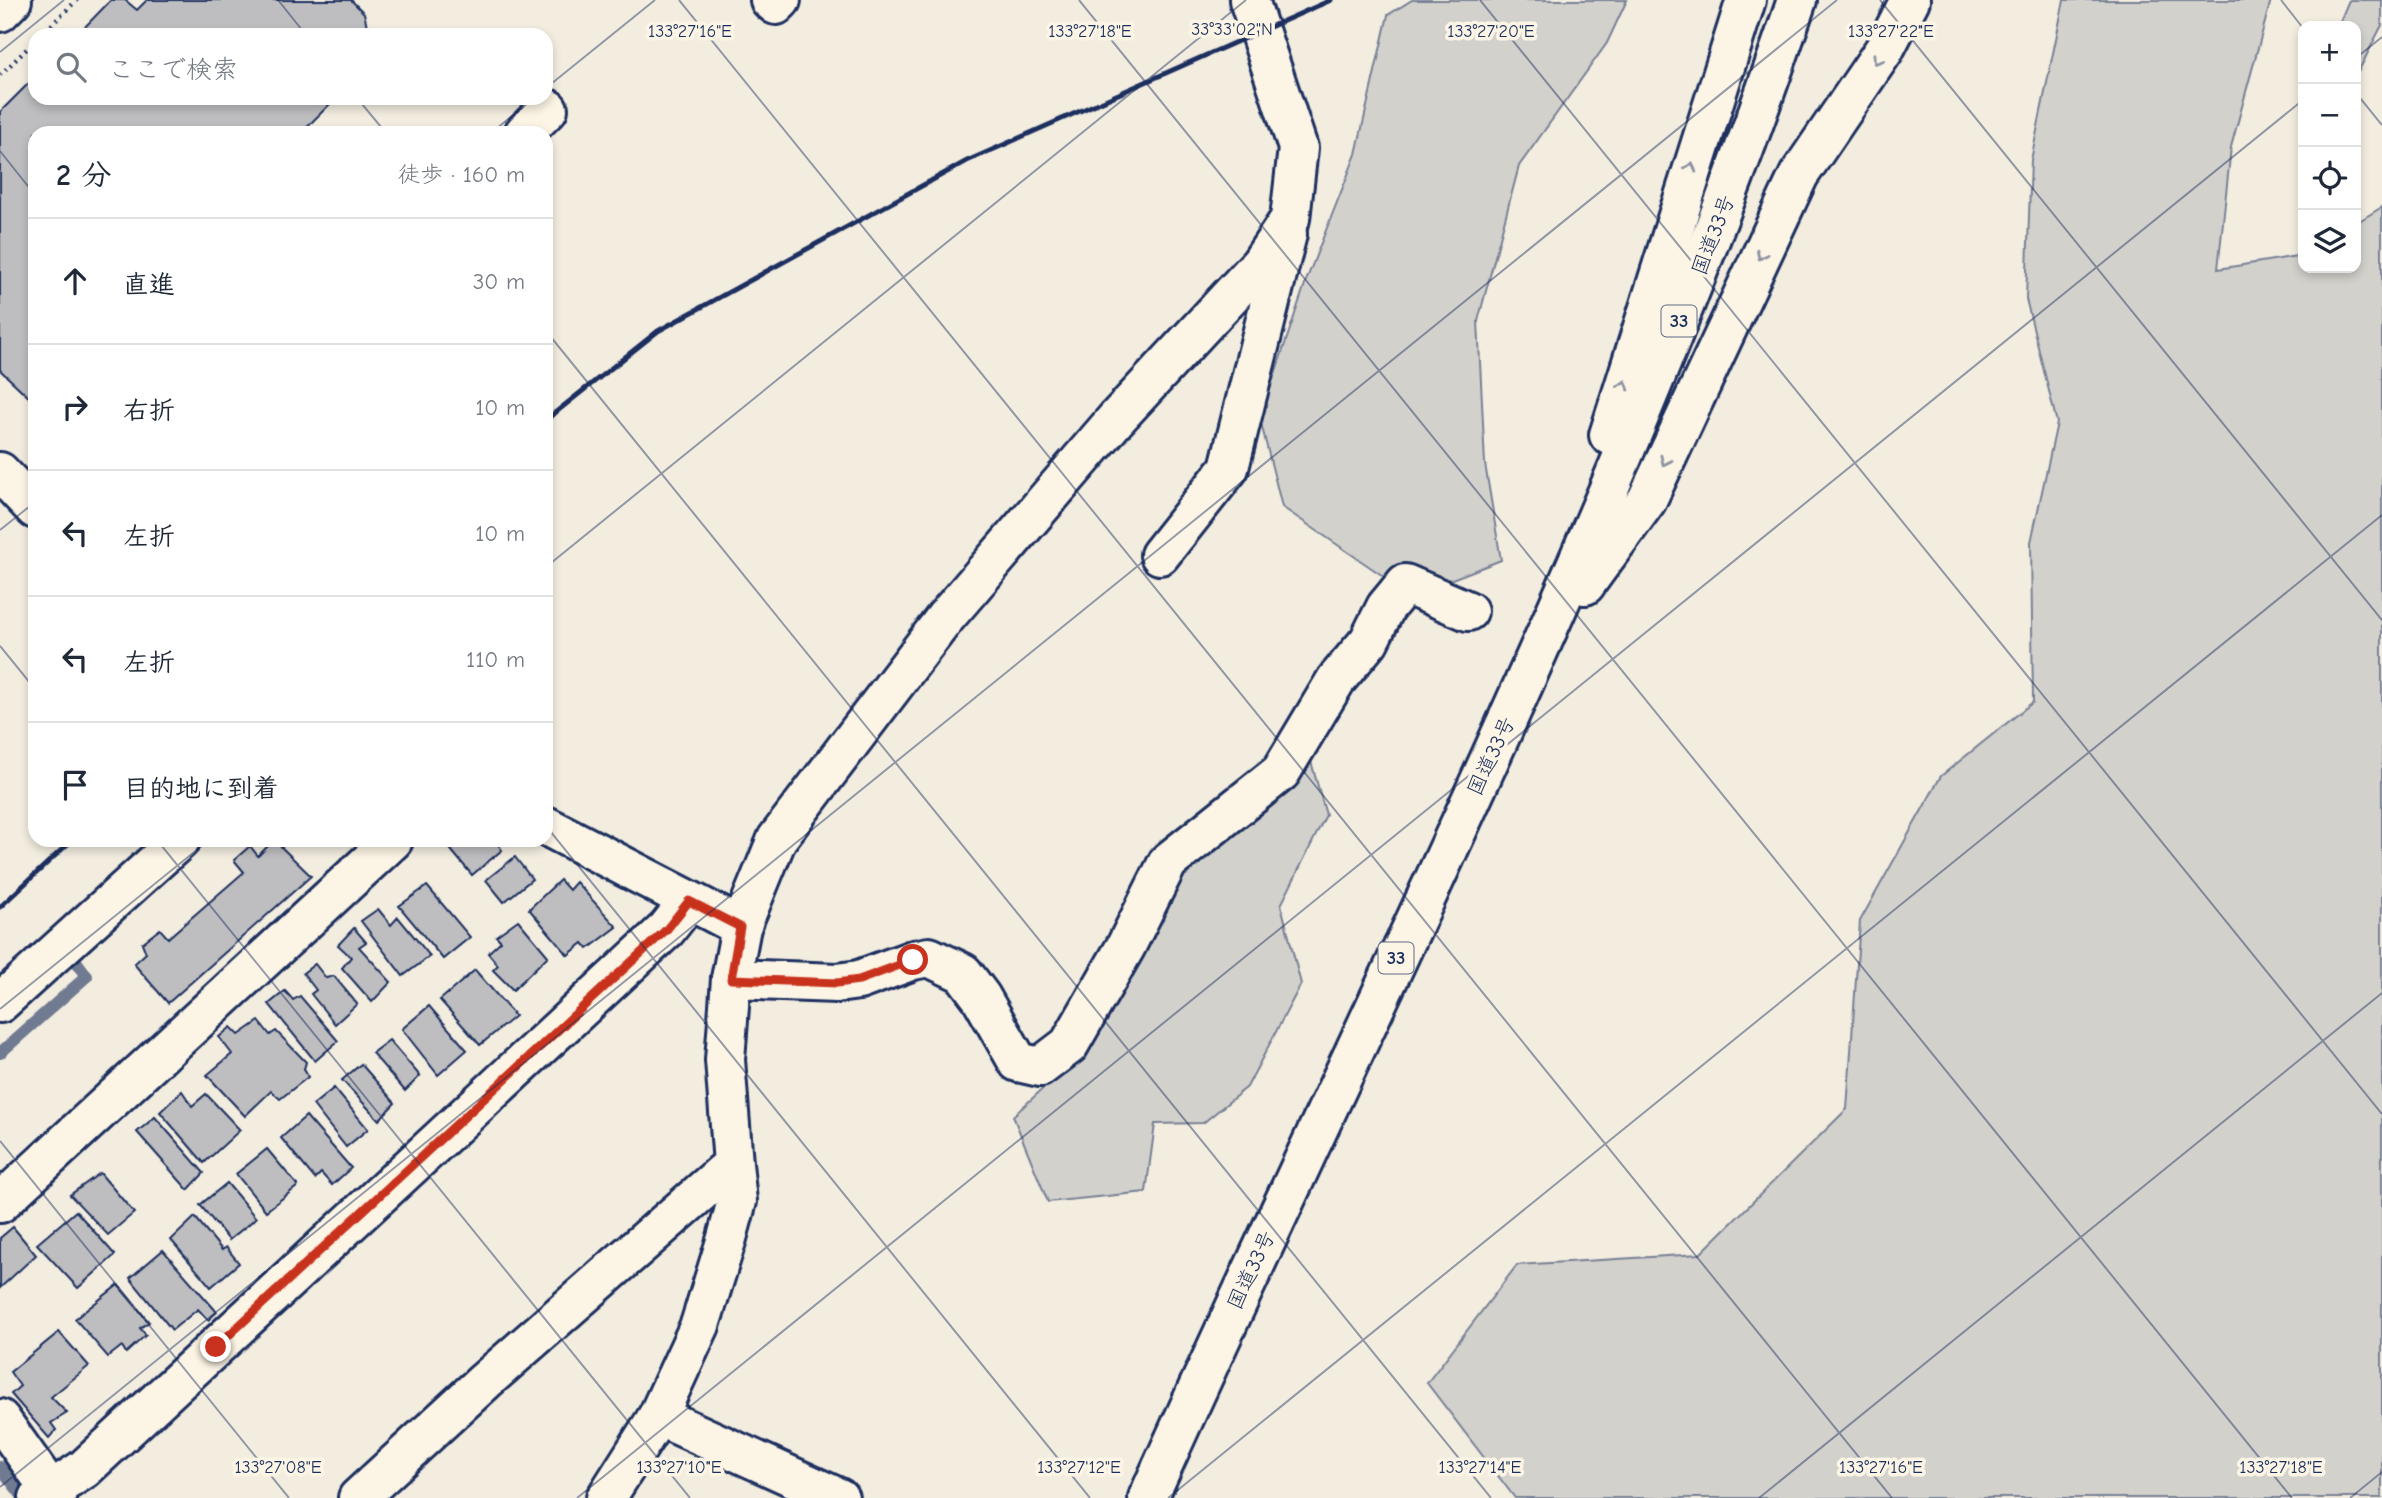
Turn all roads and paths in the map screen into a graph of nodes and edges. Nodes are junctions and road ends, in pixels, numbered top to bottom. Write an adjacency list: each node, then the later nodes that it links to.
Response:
1 (12, 0): 9 (main road)
2 (77, 0): 10 (path)
3 (770, 0): 4 (main road)
4 (781, 0)
5 (1249, 0): 13 (main road)
6 (1746, 0): 18 (main road, one-way to 6)
7 (1797, 0): 18 (main road, 国道33号 / 33)
8 (1910, 0): 18 (main road, one-way to 18)
9 (0, 12)
10 (48, 28)
11 (28, 48): 12 (path)
12 (0, 75)
13 (1290, 219): 16 (main road); 23 (main road)
14 (0, 472): 15 (main road)
15 (28, 502)
16 (1160, 555)
17 (1468, 611): 24 (main road)
18 (1546, 637): 34 (main road, 国道33号 / 33)
19 (553, 830): 22 (main road)
20 (172, 847): 25 (main road)
21 (385, 847): 27 (main road)
22 (689, 901): 23 (main road); 30 (main road)
23 (740, 927): 24 (main road)
24 (731, 979): 26 (main road)
25 (0, 1003)
26 (733, 1164): 28 (main road); 31 (main road)
27 (0, 1203)
28 (658, 1416): 32 (main road); 33 (main road)
29 (0, 1419): 30 (main road)
30 (49, 1495)
31 (358, 1498)
32 (606, 1498)
33 (839, 1498)
34 (1148, 1498)

